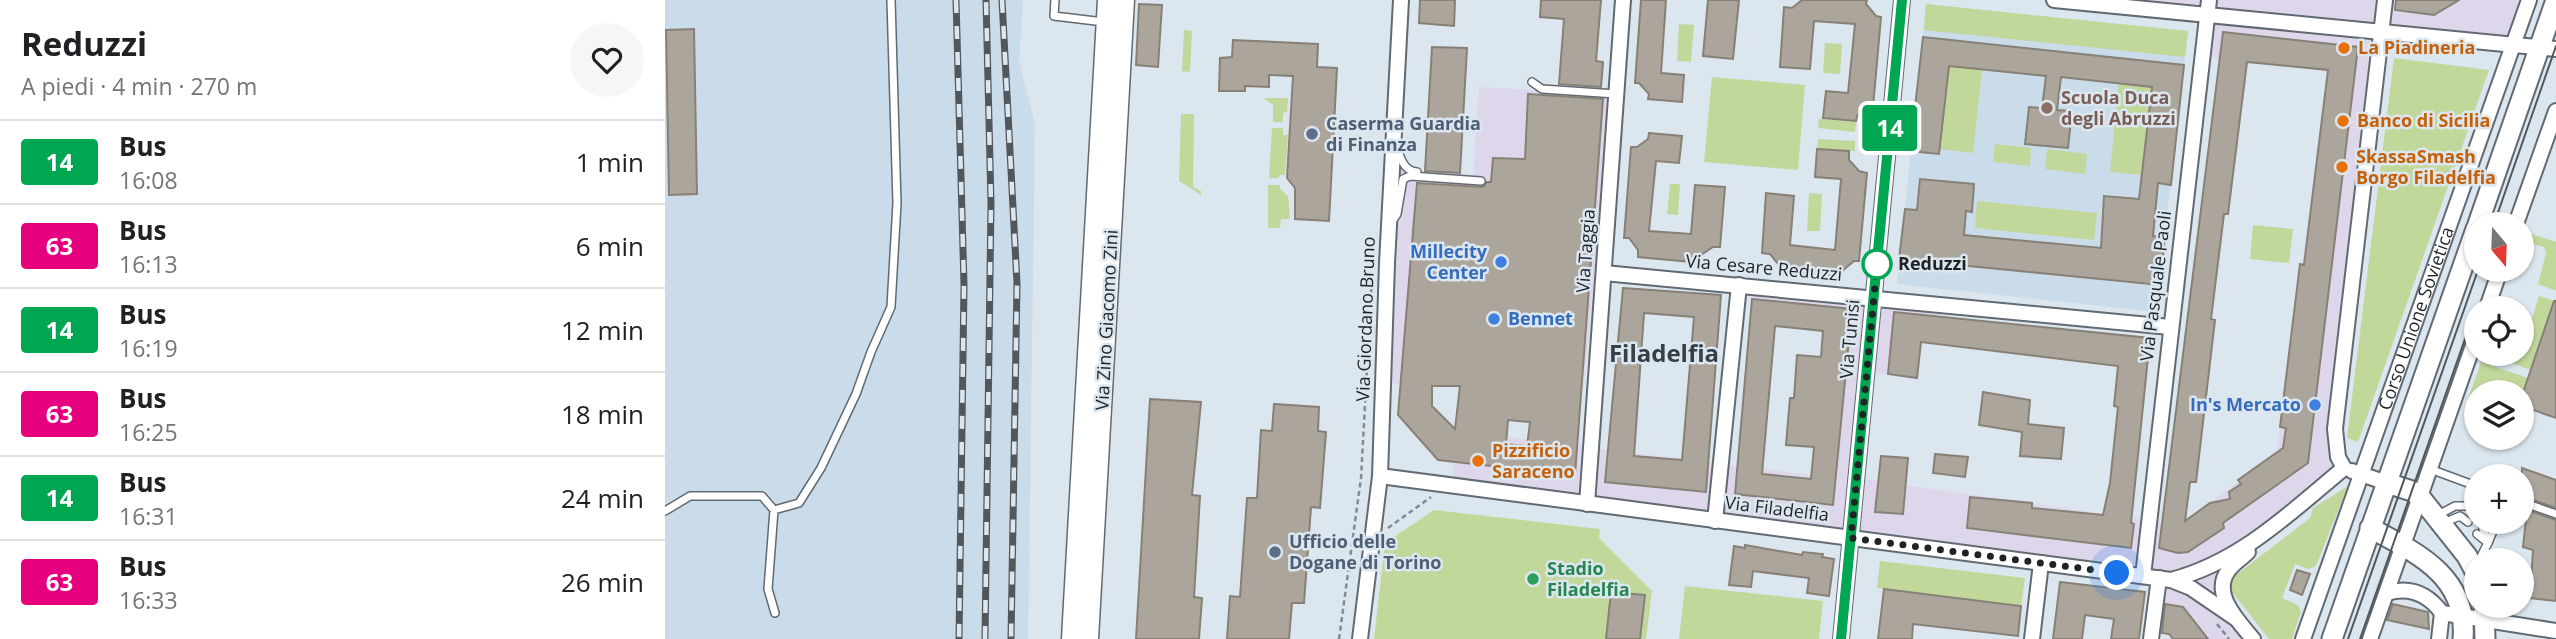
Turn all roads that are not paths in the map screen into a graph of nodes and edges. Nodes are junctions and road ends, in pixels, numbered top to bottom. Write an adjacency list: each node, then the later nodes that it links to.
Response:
1 (891, 0): 40 (lane)
2 (1055, 0): 13 (lane)
3 (1107, 0): 13 (street, Via Zino Giacomo Zini)
4 (1125, 0): 67 (street, Via Zino Giacomo Zini)
5 (1401, 0): 20 (street, Via Giordano Bruno)
6 (1623, 0): 18 (street, Via Taggia)
7 (1902, 0): 27 (street, Via Tunisi)
8 (2054, 0): 12 (street)
9 (2385, 0): 14 (street)
10 (2529, 0): 15 (street, Corso Unione Sovietica)
11 (2556, 0): 16 (main road, Corso Unione Sovietica)
12 (2208, 7): 14 (street); 28 (street, Via Pasquale Paoli)
13 (1106, 22): 66 (street, Via Zino Giacomo Zini)
14 (2382, 32): 15 (street); 30 (street)
15 (2512, 46): 16 (street); 32 (street, Corso Unione Sovietica)
16 (2548, 48): 21 (main road, Corso Unione Sovietica)
17 (1532, 82): 18 (lane)
18 (1617, 94): 25 (street, Via Taggia)
19 (2556, 111): 22 (street)
20 (1393, 138): 23 (street, Via Giordano Bruno); 23 (lane)
21 (2483, 212)
22 (2520, 212)
23 (1388, 226): 33 (street, Via Giordano Bruno)
24 (2464, 263): 35 (main road, Corso Unione Sovietica)
25 (1604, 273): 26 (street, Via Cesare Reduzzi); 37 (street, Via Taggia)
26 (1739, 285): 27 (street, Via Cesare Reduzzi); 46 (street)
27 (1874, 298): 28 (street, Via Cesare Reduzzi); 50 (street, Via Tunisi)
28 (2171, 327): 57 (street, Via Pasquale Paoli)
29 (2466, 366): 31 (street)
30 (2344, 468): 32 (street); 51 (street)
31 (2430, 469): 34 (lane); 36 (street)
32 (2360, 474): 35 (street); 44 (street, Corso Unione Sovietica)
33 (1380, 476): 37 (street, Via Filadelfia); 68 (street, Via Giordano Bruno)
34 (2464, 482)
35 (2387, 483): 36 (main road); 47 (main road, Corso Unione Sovietica)
36 (2420, 498): 45 (main road); 53 (street)
37 (1587, 504): 46 (street, Via Filadelfia)
38 (2534, 506): 42 (lane)
39 (2464, 509): 45 (lane)
40 (774, 510): 41 (lane); 60 (lane)
41 (665, 511)
42 (2556, 514)
43 (2464, 515): 45 (lane)
44 (2345, 519): 47 (street); 73 (street, Corso Unione Sovietica)
45 (2438, 520): 55 (main road)
46 (1715, 521): 50 (street, Via Filadelfia)
47 (2370, 528): 53 (main road); 74 (main road, Corso Unione Sovietica)
48 (2488, 534): 52 (lane)
49 (2488, 534): 52 (lane)
50 (1851, 538): 56 (street, Via Filadelfia); 69 (street, Via Tunisi)
51 (2259, 538): 58 (street); 62 (street)
52 (2488, 543): 54 (lane)
53 (2403, 545): 59 (street); 63 (main road)
54 (2485, 548)
55 (2464, 551)
56 (2041, 563): 57 (street, Via Filadelfia); 70 (street)
57 (2143, 576): 58 (street, Via Filadelfia)
58 (2165, 579): 62 (street); 71 (street)
59 (2387, 593): 61 (street); 75 (street)
60 (775, 612)
61 (2442, 613): 63 (street); 76 (street)
62 (2235, 618): 72 (street)
63 (2462, 618): 64 (street); 77 (main road)
64 (2485, 622): 65 (street)
65 (2556, 631)
66 (1071, 639)
67 (1089, 639)
68 (1360, 639)
69 (1842, 639)
70 (2032, 639)
71 (2151, 639)
72 (2253, 639)
73 (2303, 639)
74 (2332, 639)
75 (2370, 639)
76 (2439, 639)
77 (2463, 639)

